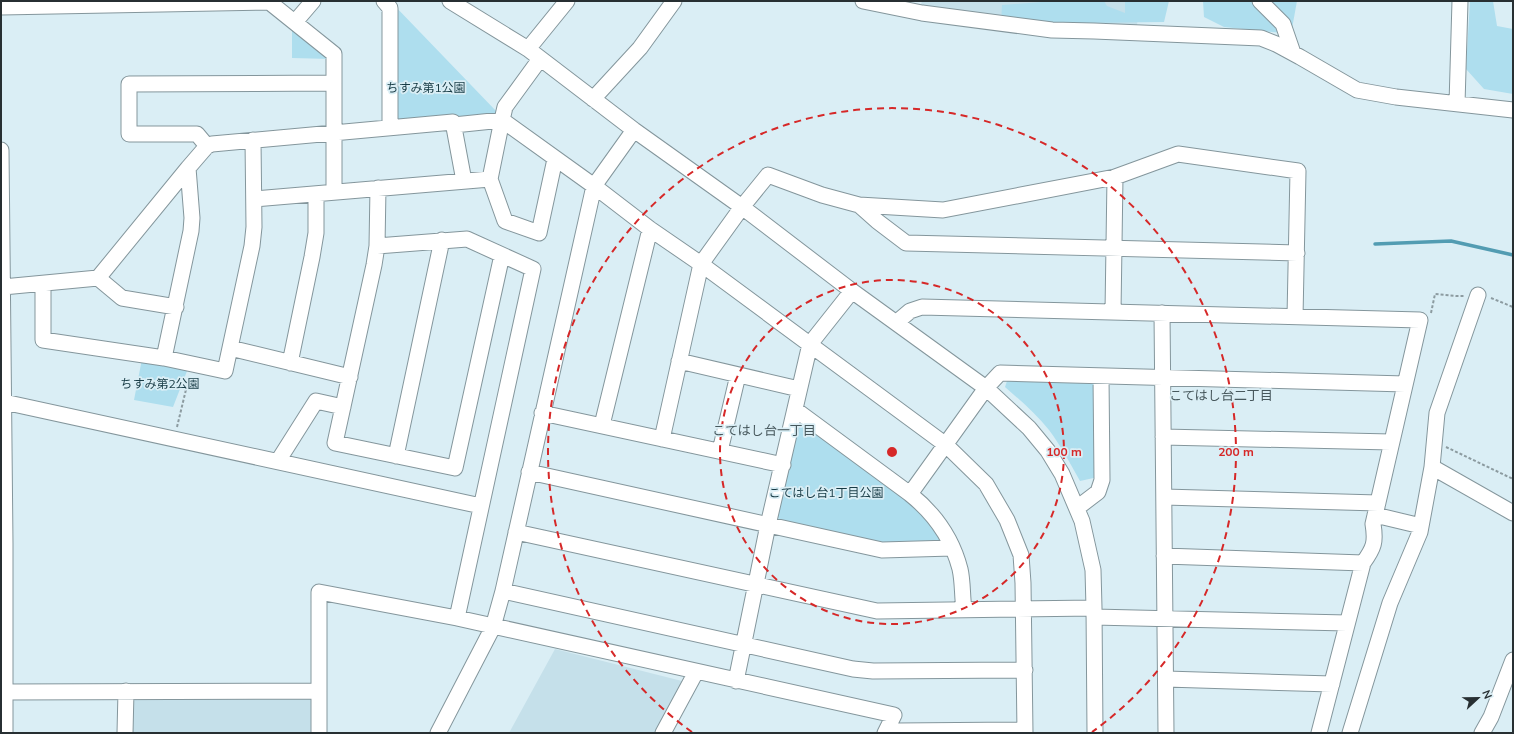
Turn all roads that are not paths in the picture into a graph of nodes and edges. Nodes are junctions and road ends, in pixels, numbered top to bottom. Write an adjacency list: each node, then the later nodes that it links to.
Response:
1 (313, 1): 11 (street)
2 (384, 1): 21 (street)
3 (450, 1): 12 (street)
4 (567, 1): 12 (street)
5 (674, 1): 16 (street)
6 (863, 1): 13 (street)
7 (1260, 1): 13 (street)
8 (1460, 1): 17 (street)
9 (269, 2): 10 (street); 11 (street)
10 (1, 7)
11 (295, 22): 15 (street)
12 (528, 49): 14 (street)
13 (1293, 53): 17 (street)
14 (540, 59): 16 (street); 19 (street)
15 (334, 83): 23 (street); 25 (street)
16 (593, 99): 22 (street)
17 (1457, 104): 18 (street)
18 (1513, 110)
19 (502, 120): 20 (street); 27 (street); 30 (street)
20 (454, 125): 21 (street); 31 (street)
21 (390, 127): 23 (street)
22 (634, 130): 32 (street); 39 (street)
23 (334, 132): 24 (street); 34 (street)
24 (253, 140): 25 (street); 37 (street)
25 (207, 146): 28 (street)
26 (1, 150): 35 (street)
27 (555, 159): 30 (street); 32 (street)
28 (188, 168): 48 (street); 53 (street)
29 (1115, 177): 38 (street); 44 (street); 45 (street)
30 (490, 179): 31 (street)
31 (464, 181): 33 (street)
32 (594, 186): 40 (street); 74 (street)
33 (378, 188): 34 (street); 42 (street)
34 (334, 192): 36 (street)
35 (1, 193): 43 (street)
36 (316, 194): 37 (street); 63 (street)
37 (254, 198): 59 (street)
38 (859, 205): 39 (street); 44 (street)
39 (742, 207): 47 (street); 50 (street)
40 (650, 229): 47 (street); 75 (street)
41 (442, 240): 42 (street); 46 (street); 81 (street)
42 (377, 246): 65 (street)
43 (2, 248): 51 (street)
44 (1114, 249): 45 (street); 54 (street)
45 (1297, 253): 56 (street)
46 (502, 255): 81 (street); 88 (street)
47 (701, 264): 58 (street); 62 (street)
48 (98, 278): 49 (street); 53 (street)
49 (43, 284): 51 (street); 61 (street)
50 (852, 291): 57 (street); 58 (street)
51 (2, 295): 60 (street)
52 (1478, 295): 84 (street)
53 (176, 307): 61 (street)
54 (1113, 312): 55 (street); 57 (street)
55 (1162, 313): 56 (street); 67 (street)
56 (1295, 317): 68 (street)
57 (897, 322): 69 (street)
58 (810, 344): 70 (street); 79 (street)
59 (230, 348): 61 (street); 63 (street)
60 (2, 355): 71 (street)
61 (164, 358)
62 (679, 361): 64 (street); 77 (street)
63 (290, 363): 65 (street)
64 (738, 375): 70 (street); 80 (street)
65 (350, 376): 72 (street)
66 (1101, 376): 67 (street); 69 (street); 89 (street)
67 (1162, 377): 68 (street); 76 (street)
68 (1405, 384): 78 (street)
69 (986, 388): 79 (street); 89 (street)
70 (799, 389): 73 (street)
71 (4, 402): 82 (street); 95 (street)
72 (343, 407): 81 (street); 82 (street)
73 (796, 410): 83 (street); 86 (street)
74 (542, 412): 75 (street); 85 (street)
75 (602, 425): 77 (street)
76 (1163, 437): 78 (street); 87 (street)
77 (662, 439): 80 (street)
78 (1391, 442): 90 (street)
79 (946, 445): 86 (street); 102 (street)
80 (720, 451): 83 (street)
81 (396, 456)
82 (278, 461): 88 (street)
83 (783, 466): 92 (street)
84 (1432, 467): 91 (street); 93 (street)
85 (529, 472): 92 (street); 94 (street)
86 (910, 494): 96 (street)
87 (1164, 497): 90 (street); 97 (street)
88 (481, 506): 104 (street)
89 (1077, 508): 103 (street)
90 (1376, 509): 93 (street); 98 (street)
91 (1513, 513)
92 (768, 526): 96 (street); 99 (street)
93 (1421, 526): 129 (street)
94 (516, 532): 99 (street); 100 (street)
95 (3, 542): 117 (street)
96 (952, 548): 101 (street)
97 (1164, 556): 98 (street); 105 (street)
98 (1363, 563): 106 (street)
99 (756, 585): 101 (street); 108 (street)
100 (502, 591): 107 (street); 108 (street)
101 (964, 609): 102 (street)
102 (1024, 609): 103 (street); 110 (street)
103 (1094, 612): 105 (street); 126 (street)
104 (457, 618): 107 (street); 116 (street)
105 (1165, 618): 106 (street); 112 (street)
106 (1347, 623): 114 (street)
107 (493, 627): 111 (street); 123 (street)
108 (743, 644): 110 (street); 113 (street)
109 (1513, 660): 130 (street)
110 (1025, 670): 119 (street)
111 (696, 672): 113 (street); 118 (street)
112 (1166, 679): 114 (street); 127 (street)
113 (736, 681): 124 (street)
114 (1332, 684): 128 (street)
115 (126, 691): 116 (street); 117 (street); 121 (street)
116 (319, 691): 122 (street)
117 (3, 696): 120 (street)
118 (666, 732)
119 (1025, 732): 125 (street)
120 (5, 733)
121 (125, 733)
122 (319, 733)
123 (438, 733)
124 (885, 733)
125 (896, 733)
126 (1095, 733)
127 (1166, 733)
128 (1319, 733)
129 (1350, 733)
130 (1482, 733)

